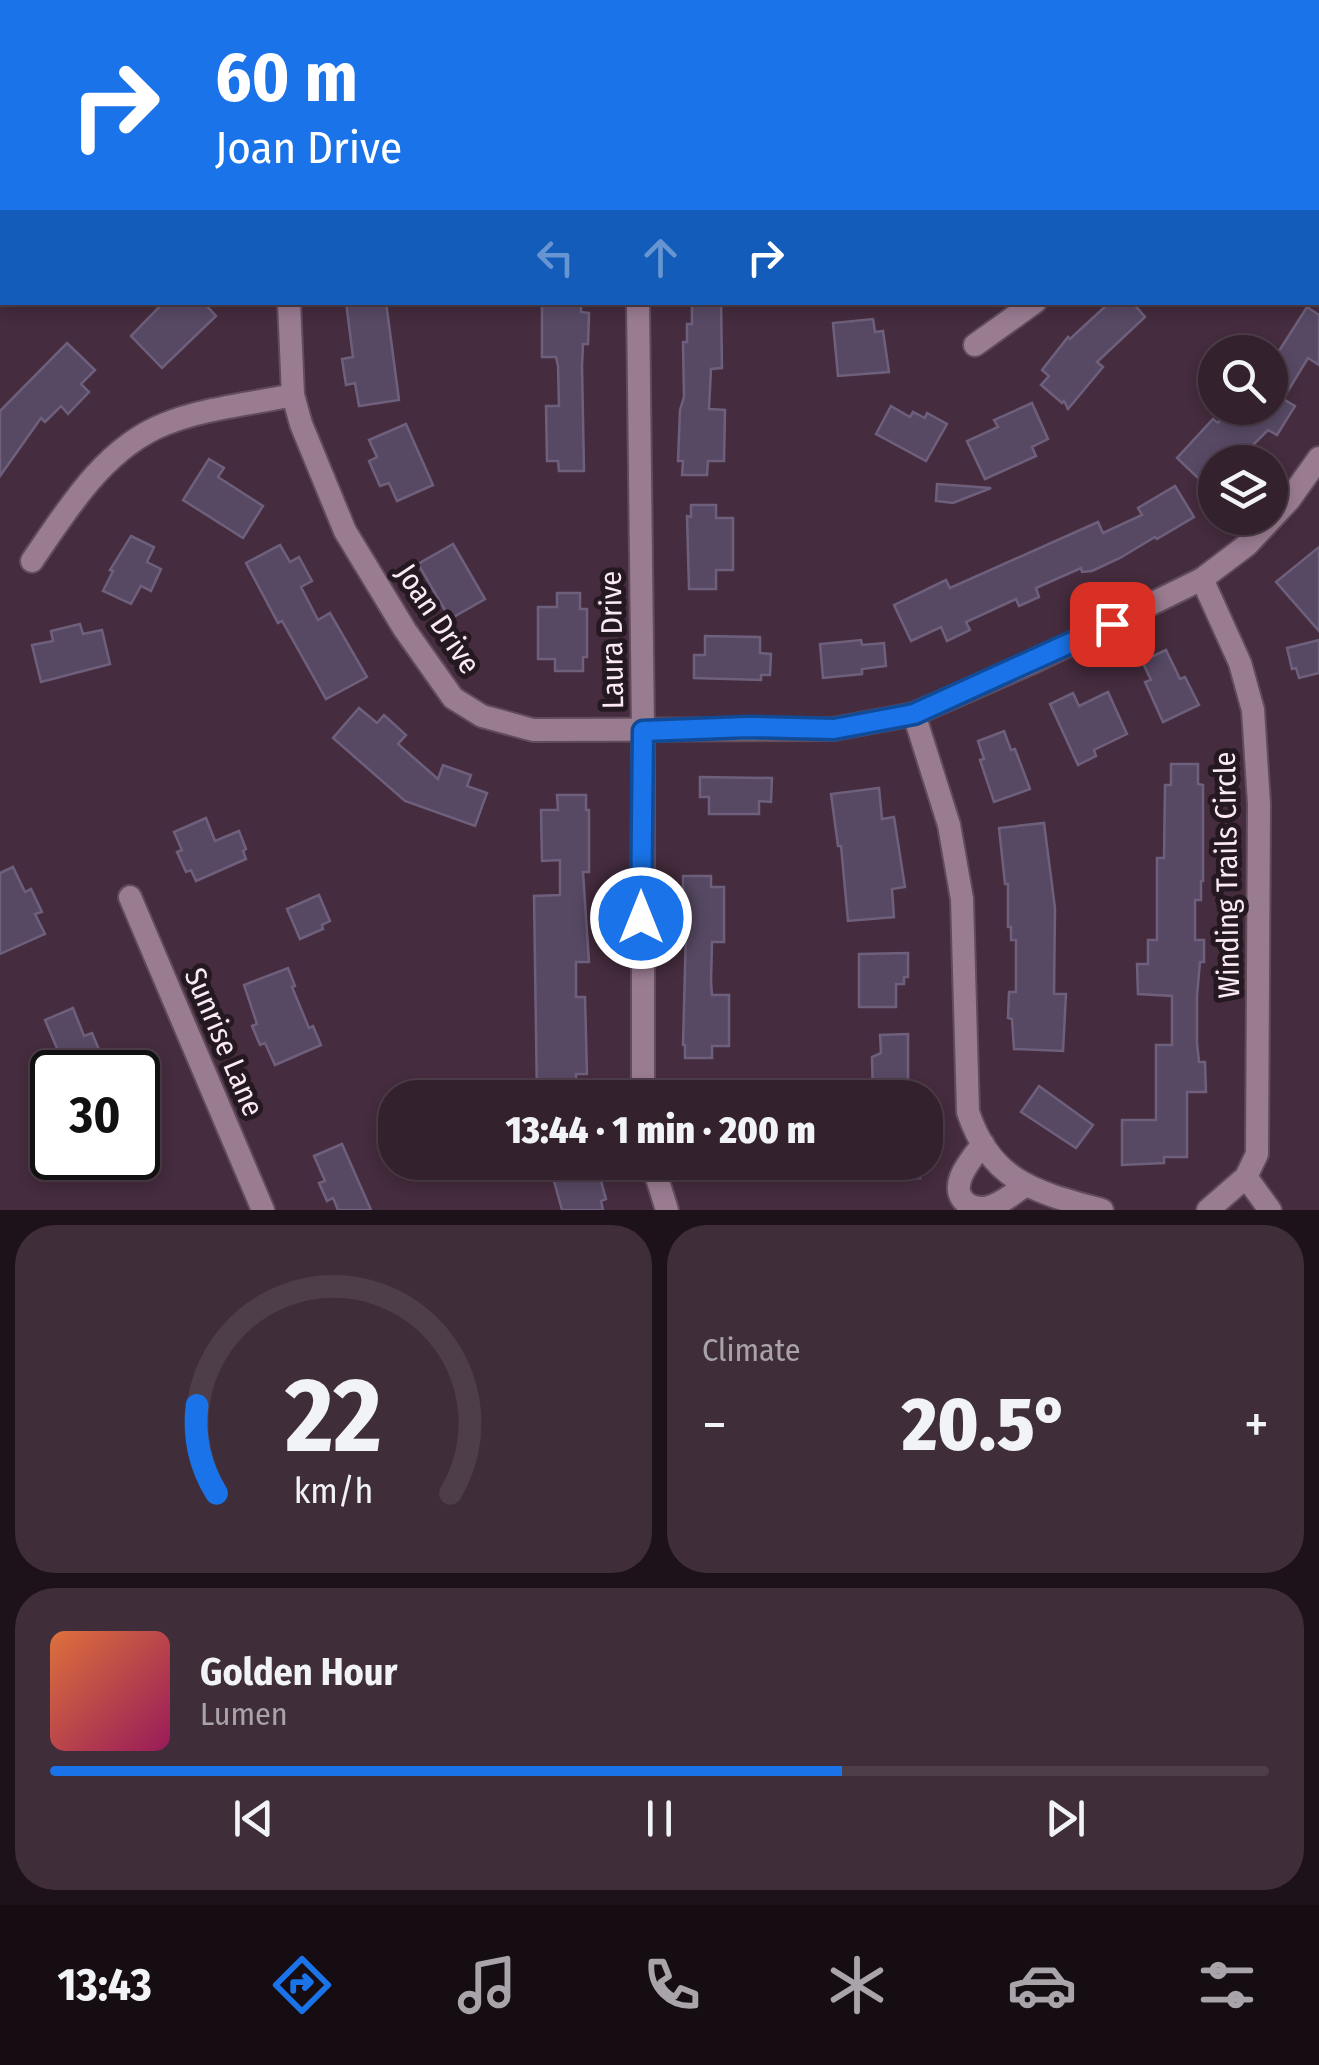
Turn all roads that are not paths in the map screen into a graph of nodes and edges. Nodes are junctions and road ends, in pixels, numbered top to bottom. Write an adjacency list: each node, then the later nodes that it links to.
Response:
1 (289, 305): 5 (street, Joan Drive)
2 (638, 305): 10 (street, Laura Drive)
3 (1031, 305): 4 (street)
4 (975, 345)
5 (293, 395): 7 (street); 10 (street, Joan Drive)
6 (1319, 458): 8 (street, Joan Drive)
7 (32, 562)
8 (1202, 579): 9 (street, Joan Drive); 14 (street, Winding Trails Circle)
9 (914, 714): 10 (street, Joan Drive); 13 (street)
10 (643, 731): 12 (street, Laura Drive)
11 (130, 897): 17 (street, Sunrise Lane)
12 (643, 1080)
13 (983, 1144): 16 (street); 16 (street)
14 (1246, 1177): 20 (street); 21 (street)
15 (658, 1180): 18 (street)
16 (1026, 1186): 19 (street)
17 (263, 1210)
18 (667, 1210)
19 (1102, 1210)
20 (1211, 1210)
21 (1270, 1210)

